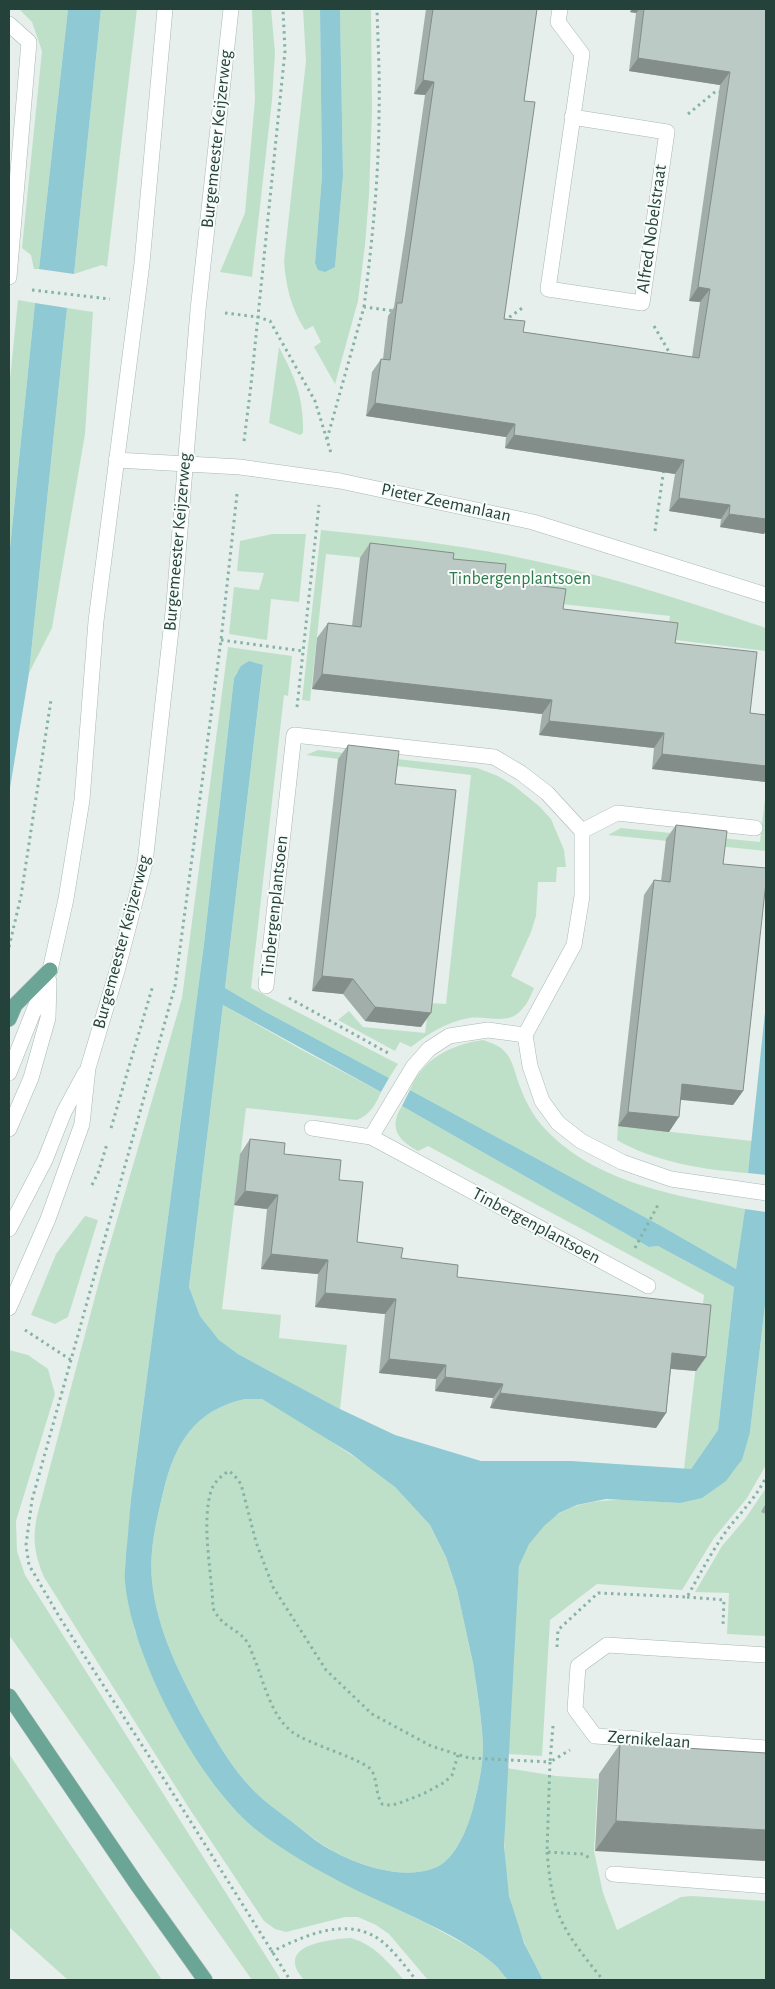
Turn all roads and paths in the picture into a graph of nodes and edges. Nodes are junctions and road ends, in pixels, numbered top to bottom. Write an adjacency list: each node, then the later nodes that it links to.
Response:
1 (165, 9): 21 (street)
2 (231, 9): 22 (street, Burgemeester Keijzerweg)
3 (283, 9): 17 (path)
4 (377, 9): 15 (path)
5 (560, 9): 8 (street)
6 (9, 24): 10 (street)
7 (724, 92): 9 (path)
8 (572, 118): 9 (street); 12 (street)
9 (667, 132): 14 (street, Alfred Nobelstraat)
10 (9, 277)
11 (28, 289): 13 (path)
12 (548, 289): 14 (street, Alfred Nobelstraat); 18 (path)
13 (74, 295)
14 (642, 303): 19 (path)
15 (364, 307): 16 (path); 20 (path)
16 (402, 312)
17 (258, 317): 20 (path); 24 (path)
18 (498, 326)
19 (674, 360)
20 (326, 440): 26 (path)
21 (116, 460): 22 (street, Pieter Zeemanlaan); 36 (street)
22 (186, 463): 24 (street, Pieter Zeemanlaan); 41 (street, Burgemeester Keijzerweg)
23 (664, 464): 27 (path)
24 (240, 467): 25 (street, Pieter Zeemanlaan); 29 (path)
25 (321, 478): 26 (street, Pieter Zeemanlaan); 30 (path)
26 (340, 480): 27 (street, Pieter Zeemanlaan)
27 (651, 559): 28 (street, Pieter Zeemanlaan)
28 (766, 595)
29 (221, 640): 30 (path); 53 (path)
30 (303, 651): 32 (path)
31 (51, 700): 35 (path)
32 (294, 735): 34 (street); 37 (street, Tinbergenplantsoen)
33 (755, 828): 34 (street)
34 (582, 831): 39 (street)
35 (9, 947)
36 (50, 970): 38 (main road); 42 (street); 44 (street)
37 (266, 986): 40 (path, Tinbergenplantsoen)
38 (9, 1019)
39 (525, 1035): 40 (street); 46 (street)
40 (413, 1067): 45 (street)
41 (88, 1068): 48 (street, Burgemeester Keijzerweg); 51 (street, Burgemeester Keijzerweg)
42 (9, 1073)
43 (312, 1128): 45 (street, Tinbergenplantsoen)
44 (9, 1130)
45 (371, 1137): 50 (street, Tinbergenplantsoen)
46 (766, 1193)
47 (653, 1216): 49 (path)
48 (9, 1229)
49 (637, 1244)
50 (648, 1286)
51 (9, 1308)
52 (25, 1329): 53 (path)
53 (71, 1360): 66 (path)
54 (687, 1597): 55 (path)
55 (721, 1652): 56 (street, Zernikelaan); 61 (street, Zernikelaan)
56 (766, 1655)
57 (9, 1683): 60 (main road)
58 (9, 1696): 60 (main road)
59 (9, 1709): 60 (main road)
60 (31, 1730): 67 (main road)
61 (766, 1748)
62 (458, 1754): 62 (path); 63 (path)
63 (547, 1852): 64 (path); 70 (path)
64 (613, 1874): 65 (street)
65 (766, 1886)
66 (272, 1952): 68 (path); 69 (path)
67 (205, 1980)
68 (290, 1980)
69 (416, 1980)
70 (604, 1980)

